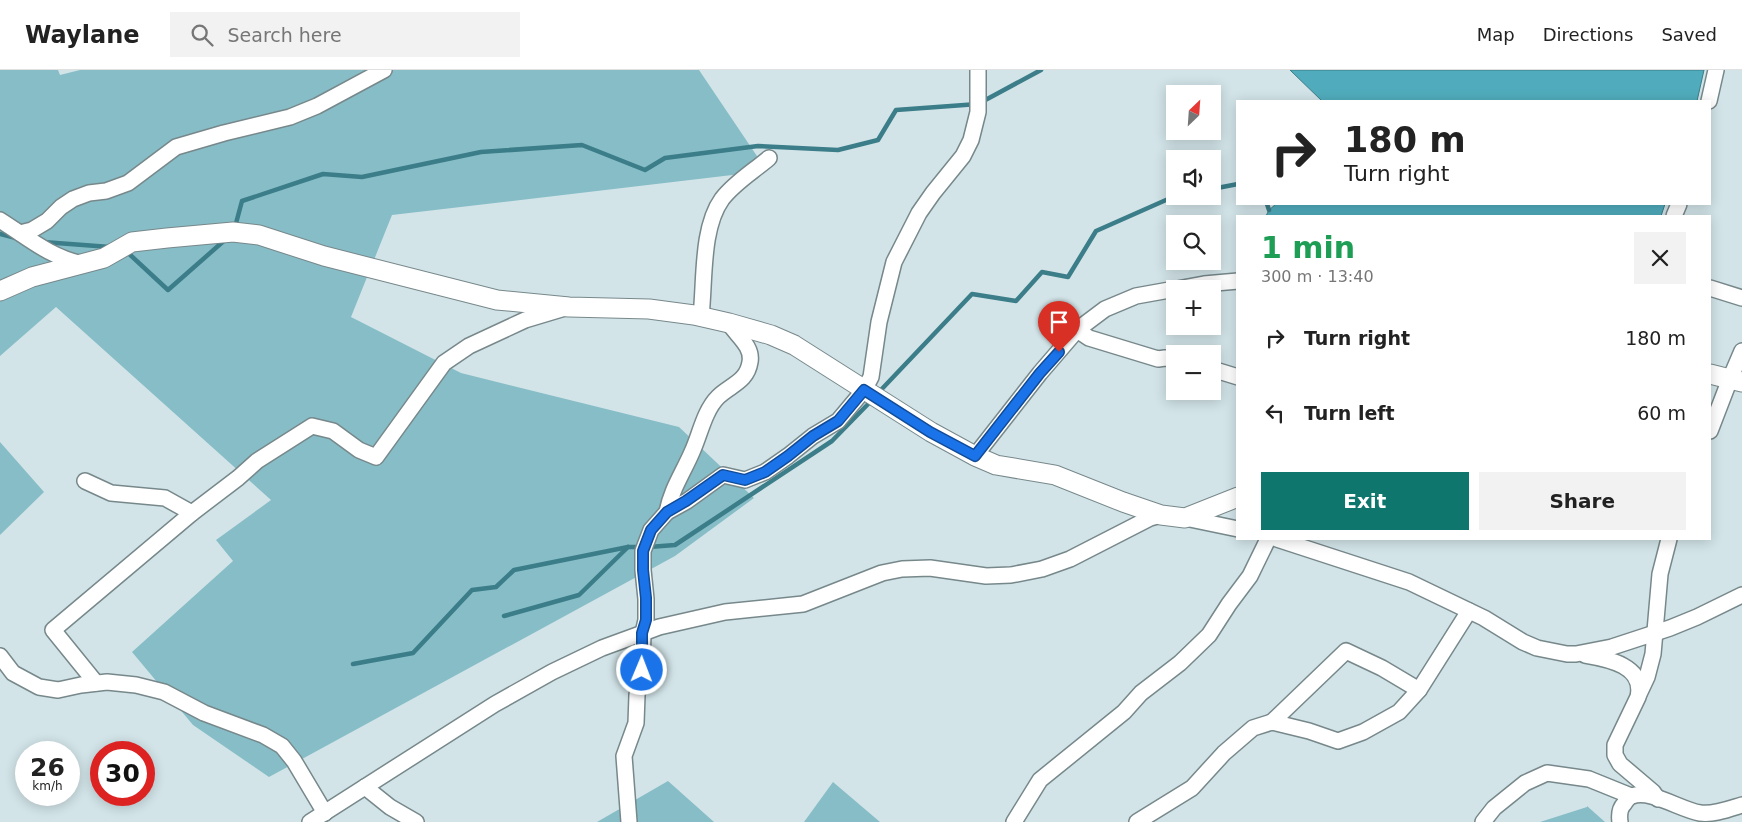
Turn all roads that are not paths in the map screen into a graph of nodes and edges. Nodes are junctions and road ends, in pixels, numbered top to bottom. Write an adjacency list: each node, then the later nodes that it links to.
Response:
1 (384, 70): 7 (street)
2 (978, 70): 25 (street)
3 (1716, 70): 4 (street)
4 (1709, 100)
5 (769, 158): 16 (street)
6 (0, 220): 7 (street)
7 (20, 233): 8 (street)
8 (84, 264): 12 (street); 15 (street)
9 (1236, 281): 10 (street)
10 (1221, 283)
11 (1711, 288): 14 (street)
12 (0, 291)
13 (1166, 291): 18 (street)
14 (1742, 298)
15 (569, 307): 16 (street); 31 (street)
16 (701, 316): 17 (street)
17 (730, 323): 25 (street); 30 (street)
18 (1077, 330): 20 (street); 27 (street)
19 (1742, 351): 24 (street)
20 (1166, 358)
21 (1221, 372): 23 (street)
22 (1711, 374): 24 (street)
23 (1236, 376)
24 (1736, 380): 26 (street)
25 (864, 390): 27 (street); 30 (street)
26 (1711, 429)
27 (975, 456): 32 (street)
28 (85, 481): 31 (street)
29 (1236, 498): 33 (street)
30 (667, 512): 40 (street)
31 (192, 513): 44 (street)
32 (1161, 515): 33 (street); 40 (street)
33 (1185, 518): 34 (street)
34 (1236, 529)
35 (1268, 540): 56 (street)
36 (1280, 540): 39 (street)
37 (1669, 540): 41 (street)
38 (1742, 595): 41 (street)
39 (1469, 610): 42 (street); 45 (street)
40 (642, 633): 48 (street); 55 (street)
41 (1654, 633): 42 (street); 46 (street)
42 (1576, 654): 46 (street)
43 (0, 656): 44 (street)
44 (96, 683): 52 (street)
45 (1419, 690): 47 (street); 47 (street)
46 (1638, 697): 50 (street)
47 (1272, 722): 57 (street)
48 (365, 787): 52 (street); 54 (street)
49 (1631, 796): 50 (street); 58 (street); 59 (street)
50 (1658, 799): 51 (street)
51 (1742, 805)
52 (325, 813): 53 (street)
53 (310, 822)
54 (416, 822)
55 (628, 822)
56 (1014, 822)
57 (1137, 822)
58 (1483, 822)
59 (1620, 822)

